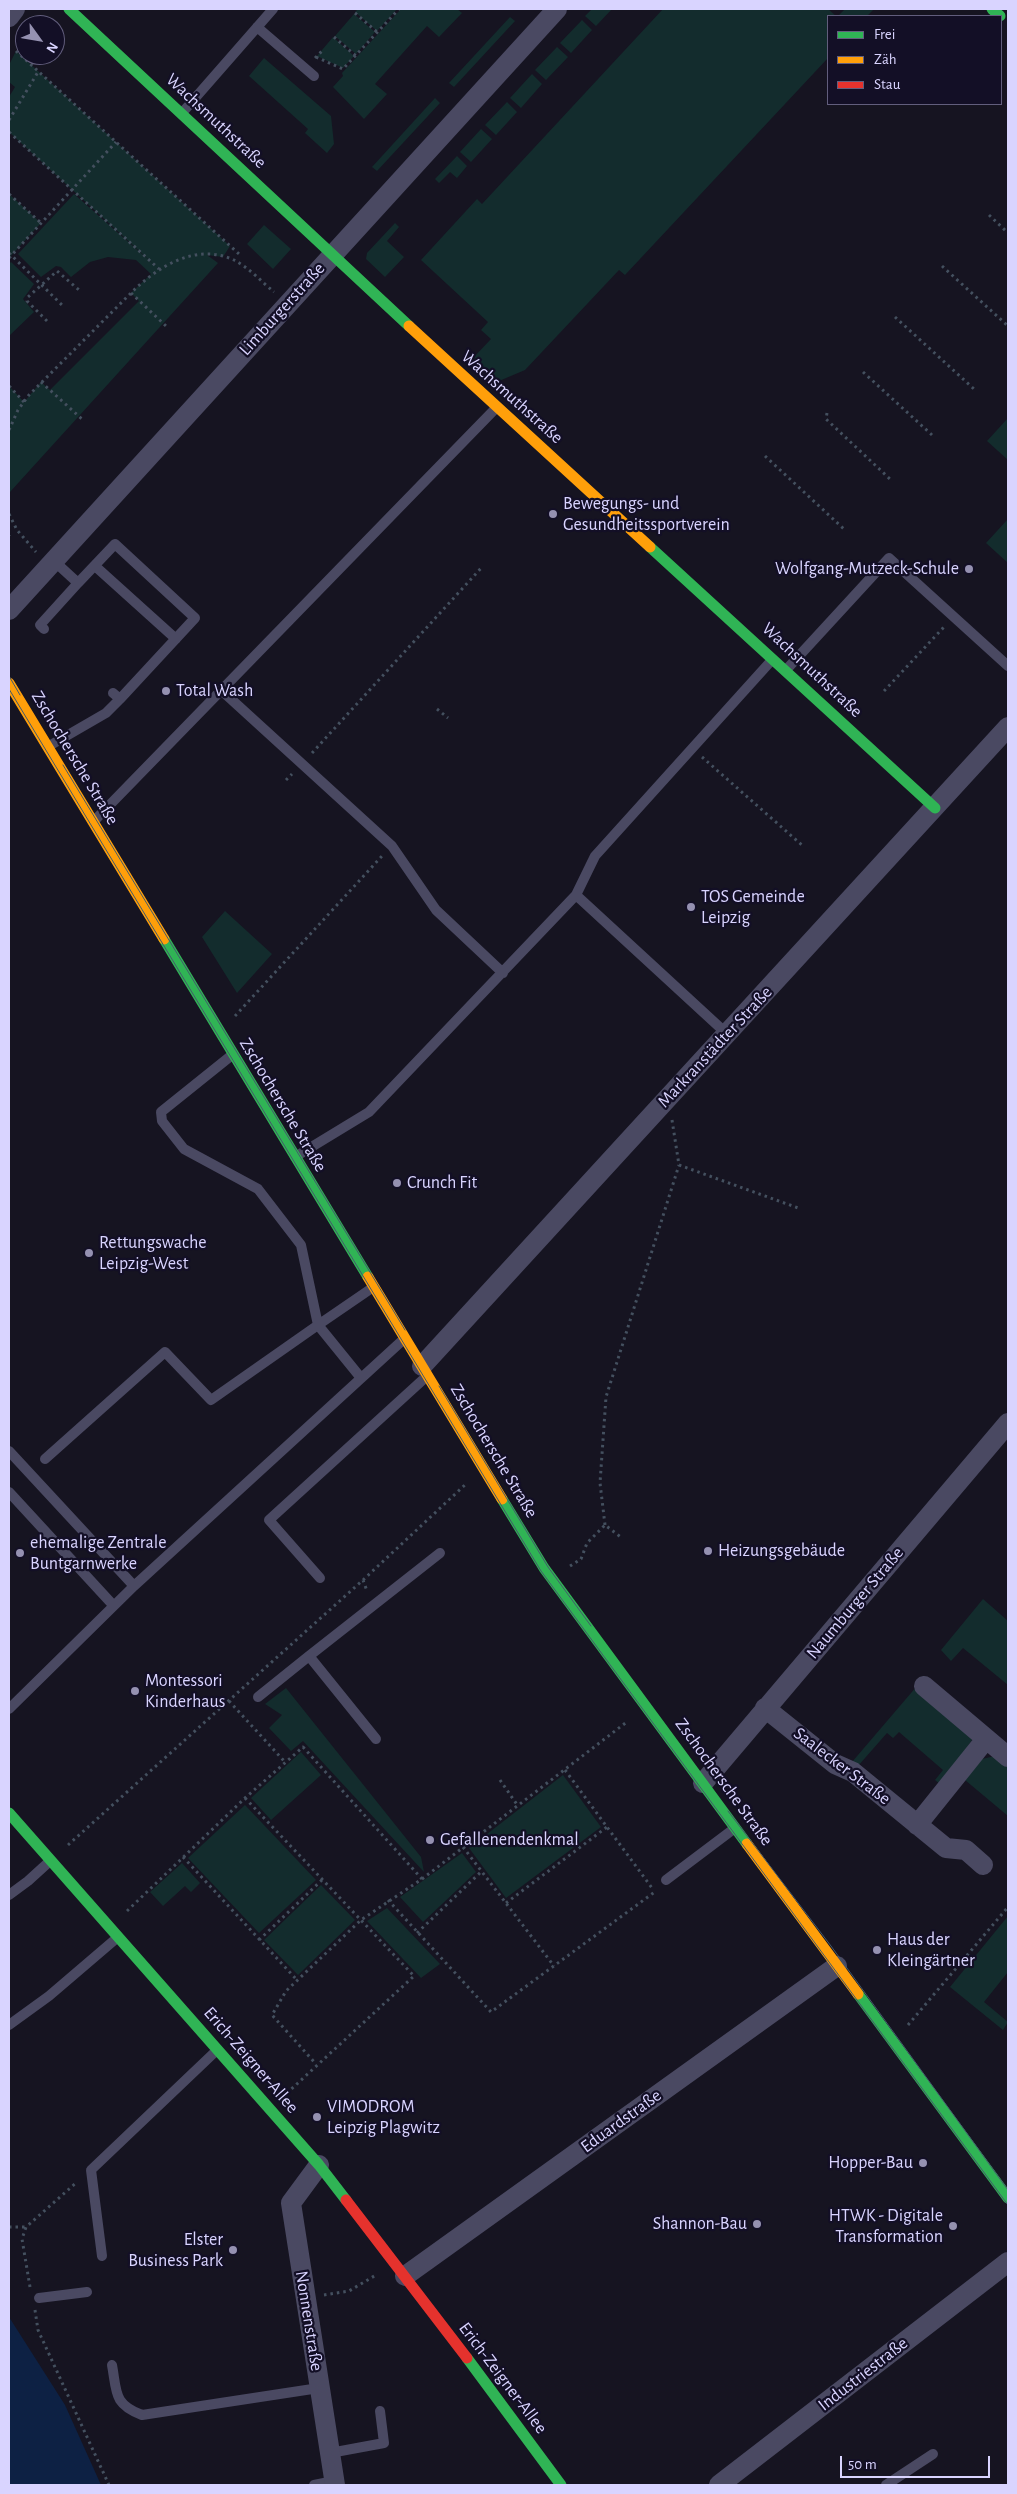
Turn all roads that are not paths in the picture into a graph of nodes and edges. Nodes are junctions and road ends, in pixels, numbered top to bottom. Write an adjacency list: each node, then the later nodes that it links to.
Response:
1 (15, 9): 5 (street)
2 (69, 9): 8 (street, Wachsmuthstraße)
3 (272, 9): 6 (lane)
4 (557, 9): 9 (street, Limburgerstraße)
5 (9, 17)
6 (257, 27): 7 (lane); 8 (lane)
7 (314, 76)
8 (182, 113): 9 (street, Wachsmuthstraße)
9 (332, 254): 10 (street, Wachsmuthstraße); 11 (street, Limburgerstraße)
10 (497, 407): 17 (street, Wachsmuthstraße); 21 (lane)
11 (51, 564): 13 (lane); 14 (street, Limburgerstraße)
12 (95, 566): 13 (lane); 16 (lane); 16 (lane)
13 (78, 583): 15 (lane)
14 (9, 610)
15 (44, 629)
16 (176, 639): 23 (lane)
17 (773, 658): 19 (street, Wachsmuthstraße); 26 (lane)
18 (1008, 666): 19 (lane)
19 (786, 670): 24 (street, Wachsmuthstraße)
20 (9, 682): 23 (street, Zschochersche Straße)
21 (221, 690): 25 (lane); 27 (lane)
22 (1008, 727): 24 (street, Markranstädter Straße)
23 (48, 747): 25 (street, Zschochersche Straße)
24 (935, 808): 28 (street, Markranstädter Straße)
25 (93, 822): 29 (street, Zschochersche Straße)
26 (576, 895): 27 (lane); 28 (lane)
27 (503, 973): 30 (lane)
28 (728, 1034): 34 (street, Markranstädter Straße)
29 (232, 1054): 30 (street, Zschochersche Straße); 32 (lane)
30 (294, 1157): 31 (street, Zschochersche Straße)
31 (373, 1287): 32 (lane); 33 (street, Zschochersche Straße)
32 (318, 1325): 35 (lane); 38 (lane)
33 (405, 1338): 34 (street, Zschochersche Straße); 35 (lane)
34 (425, 1371): 41 (lane); 52 (street, Zschochersche Straße)
35 (361, 1378): 42 (lane)
36 (1008, 1423): 47 (street, Naumburger Straße)
37 (9, 1451): 42 (lane)
38 (45, 1459)
39 (9, 1492): 43 (lane)
40 (440, 1553): 44 (lane)
41 (320, 1578)
42 (134, 1586): 43 (lane)
43 (114, 1605): 48 (lane)
44 (309, 1656): 46 (lane); 49 (lane)
45 (924, 1686): 50 (street)
46 (258, 1697)
47 (765, 1708): 52 (street, Naumburger Straße); 54 (street, Saalecker Straße)
48 (9, 1709)
49 (376, 1739)
50 (986, 1739): 51 (street); 54 (street)
51 (1008, 1757)
52 (703, 1783): 56 (street, Zschochersche Straße)
53 (9, 1813): 55 (street, Erich-Zeigner-Allee)
54 (918, 1825): 59 (street, Saalecker Straße)
55 (20, 1826): 57 (lane); 58 (street, Erich-Zeigner-Allee)
56 (736, 1828): 60 (lane); 63 (street, Zschochersche Straße)
57 (9, 1834)
58 (51, 1860): 61 (lane); 62 (street, Erich-Zeigner-Allee)
59 (983, 1865)
60 (663, 1884)
61 (9, 1895)
62 (119, 1936): 64 (lane); 65 (street, Erich-Zeigner-Allee)
63 (838, 1966): 67 (street, Zschochersche Straße); 70 (street, Eduardstraße)
64 (9, 2025)
65 (219, 2049): 66 (street, Erich-Zeigner-Allee); 68 (lane)
66 (319, 2165): 70 (street, Erich-Zeigner-Allee); 74 (street, Nonnenstraße)
67 (1008, 2198)
68 (102, 2256)
69 (1008, 2262): 81 (street, Industriestraße)
70 (405, 2276): 80 (street, Erich-Zeigner-Allee)
71 (87, 2292): 72 (lane)
72 (35, 2298)
73 (112, 2364): 74 (lane)
74 (319, 2388): 76 (street, Nonnenstraße)
75 (380, 2411): 76 (lane)
76 (330, 2453): 78 (street, Nonnenstraße)
77 (933, 2454): 82 (lane)
78 (334, 2483): 79 (lane)
79 (314, 2485)
80 (561, 2485)
81 (719, 2485)
82 (886, 2485)

